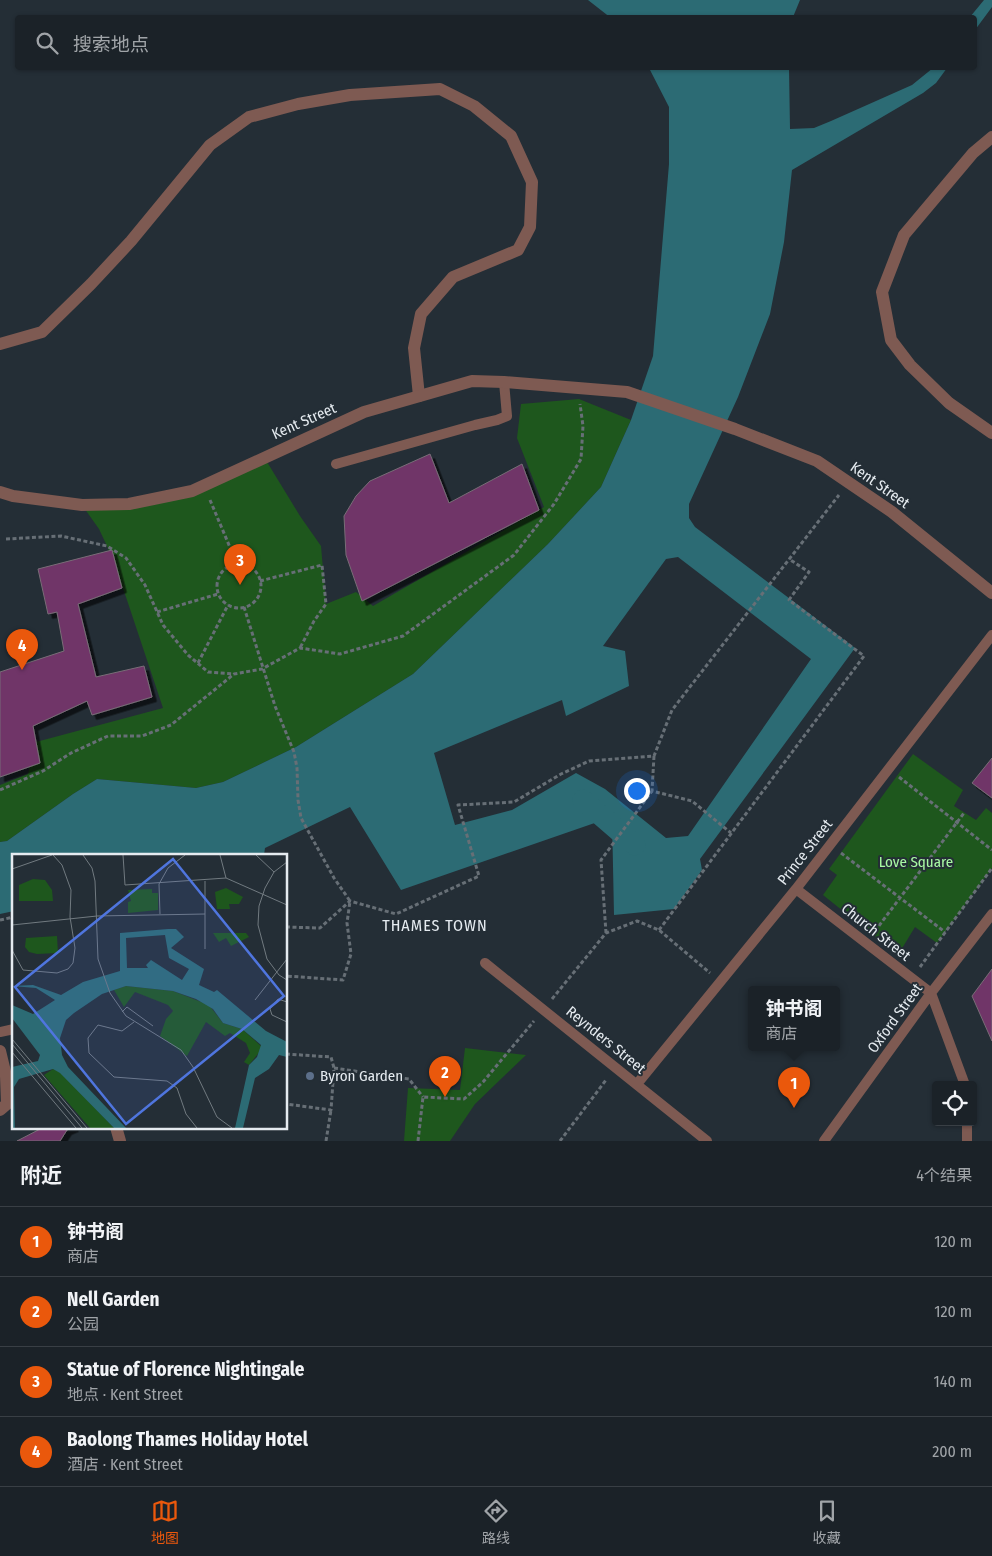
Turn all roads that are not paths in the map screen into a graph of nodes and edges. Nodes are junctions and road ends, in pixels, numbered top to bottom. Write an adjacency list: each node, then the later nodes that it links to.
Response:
1 (992, 137): 5 (street)
2 (0, 344): 4 (street)
3 (504, 382): 4 (street, Kent Street); 6 (lane); 8 (street, Kent Street)
4 (418, 396): 7 (street, Kent Street)
5 (992, 434)
6 (336, 464)
7 (0, 492)
8 (992, 593)
9 (992, 635): 10 (lane, Prince Street)
10 (796, 889): 13 (lane, Church Street); 16 (lane, Prince Street)
11 (992, 914): 13 (lane, Oxford Street)
12 (485, 962): 16 (lane, Reynders Street)
13 (931, 993): 15 (lane); 22 (lane, Oxford Street)
14 (0, 1051): 17 (street)
15 (964, 1081)
16 (636, 1084): 21 (lane, Reynders Street)
17 (0, 1110)
18 (967, 1126): 23 (lane)
19 (116, 1128): 20 (street)
20 (120, 1141)
21 (707, 1141)
22 (824, 1141)
23 (967, 1141)

